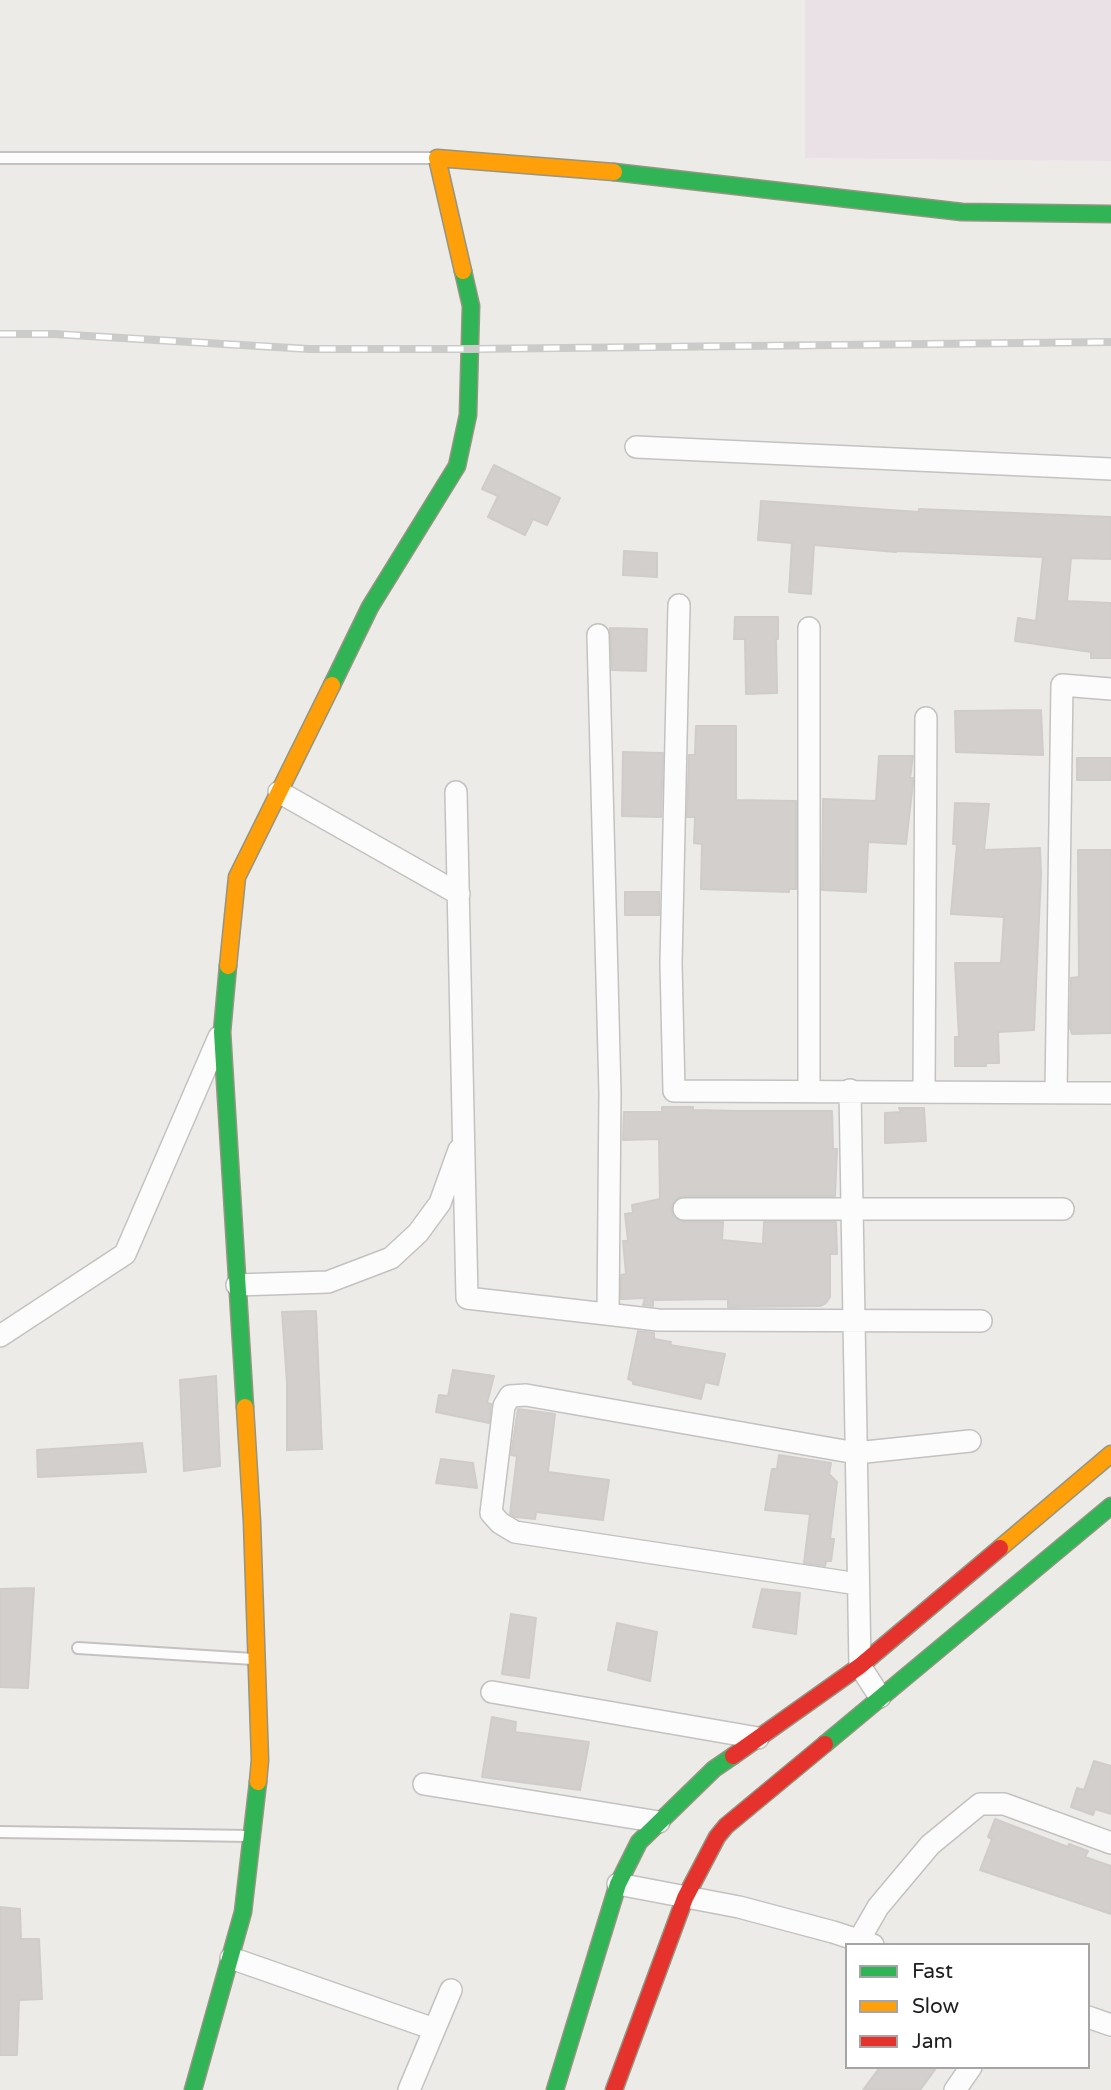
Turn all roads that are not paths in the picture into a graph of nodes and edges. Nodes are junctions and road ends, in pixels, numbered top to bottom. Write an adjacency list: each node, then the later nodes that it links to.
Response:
1 (0, 158): 2 (lane)
2 (437, 158): 3 (street); 11 (street)
3 (1111, 214)
4 (636, 447): 5 (street)
5 (1111, 469)
6 (679, 606): 15 (street)
7 (809, 628): 15 (street)
8 (598, 635): 25 (street)
9 (1111, 689): 18 (street)
10 (926, 718): 17 (street)
11 (279, 792): 13 (street); 14 (street)
12 (456, 792): 13 (street)
13 (459, 894): 20 (street)
14 (222, 1032): 24 (street); 28 (street)
15 (809, 1090): 16 (street)
16 (850, 1090): 17 (street); 23 (street)
17 (924, 1091): 18 (street)
18 (1056, 1092): 19 (street)
19 (1111, 1093)
20 (463, 1137): 24 (street); 25 (street)
21 (684, 1209): 23 (street)
22 (1063, 1209): 23 (street)
23 (852, 1210): 26 (street)
24 (237, 1285): 35 (street)
25 (608, 1314): 26 (street)
26 (854, 1321): 27 (street); 30 (street)
27 (981, 1321)
28 (0, 1336)
29 (970, 1441): 30 (street)
30 (856, 1453): 33 (street); 33 (street)
31 (1111, 1454): 36 (street)
32 (1111, 1506): 38 (street)
33 (859, 1584): 36 (street)
34 (78, 1648): 35 (lane)
35 (257, 1659): 43 (street)
36 (860, 1666): 38 (street); 39 (street)
37 (492, 1692): 39 (street)
38 (880, 1697): 46 (street)
39 (758, 1738): 41 (street)
40 (424, 1784): 41 (street)
41 (659, 1822): 45 (street)
42 (0, 1832): 43 (lane)
43 (251, 1836): 48 (street)
44 (1111, 1843): 47 (street)
45 (618, 1884): 46 (street); 56 (street)
46 (685, 1898): 47 (street); 57 (street)
47 (866, 1942)
48 (231, 1958): 52 (street); 54 (street)
49 (451, 1990): 52 (street)
50 (1090, 2018): 51 (street)
51 (1111, 2025)
52 (435, 2029): 55 (street)
53 (970, 2069): 58 (street)
54 (199, 2088)
55 (409, 2090)
56 (555, 2090)
57 (614, 2090)
58 (955, 2090)

